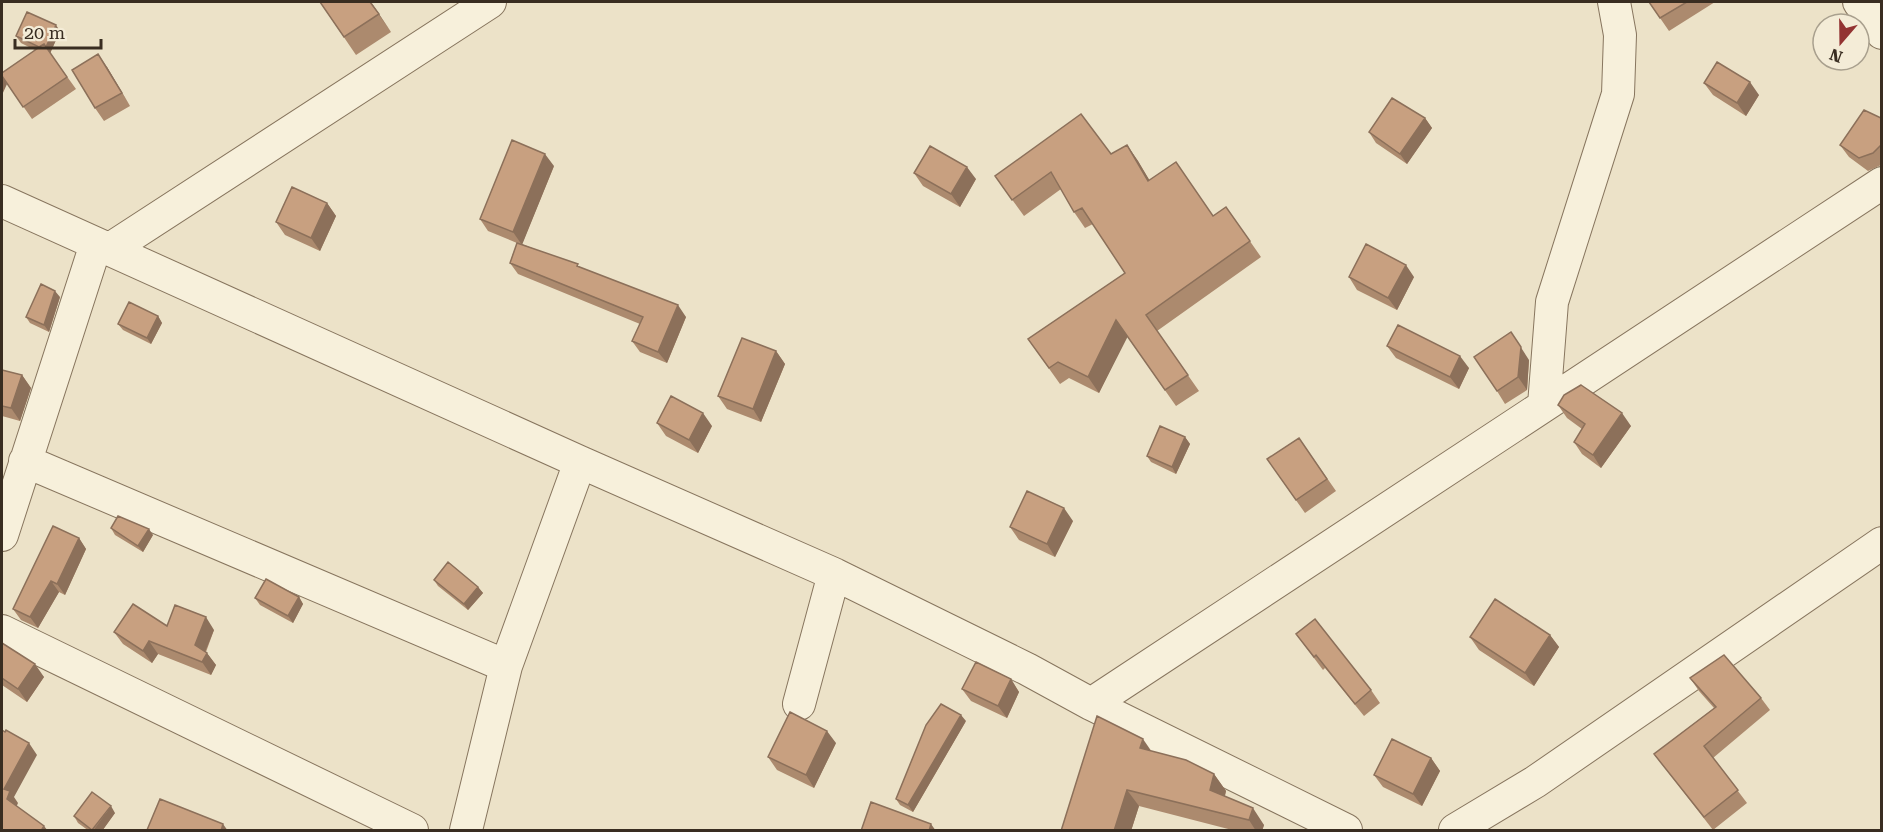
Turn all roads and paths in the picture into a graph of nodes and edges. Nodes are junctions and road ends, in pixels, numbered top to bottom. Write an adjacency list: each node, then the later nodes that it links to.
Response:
1 (490, 2): 7 (street)
2 (1614, 2): 8 (street)
3 (1858, 2): 4 (street)
4 (1881, 33)
5 (1881, 183): 8 (street)
6 (2, 201): 7 (street)
7 (103, 247): 9 (street); 10 (street)
8 (1544, 405): 17 (street)
9 (25, 461): 11 (street); 15 (street)
10 (580, 462): 13 (street); 15 (street)
11 (2, 536)
12 (1881, 543): 21 (street)
13 (834, 574): 16 (street); 17 (street)
14 (2, 631): 18 (street)
15 (506, 666): 19 (street)
16 (799, 704)
17 (1090, 704): 20 (street)
18 (412, 831)
19 (466, 831)
20 (1346, 831)
21 (1455, 831)

